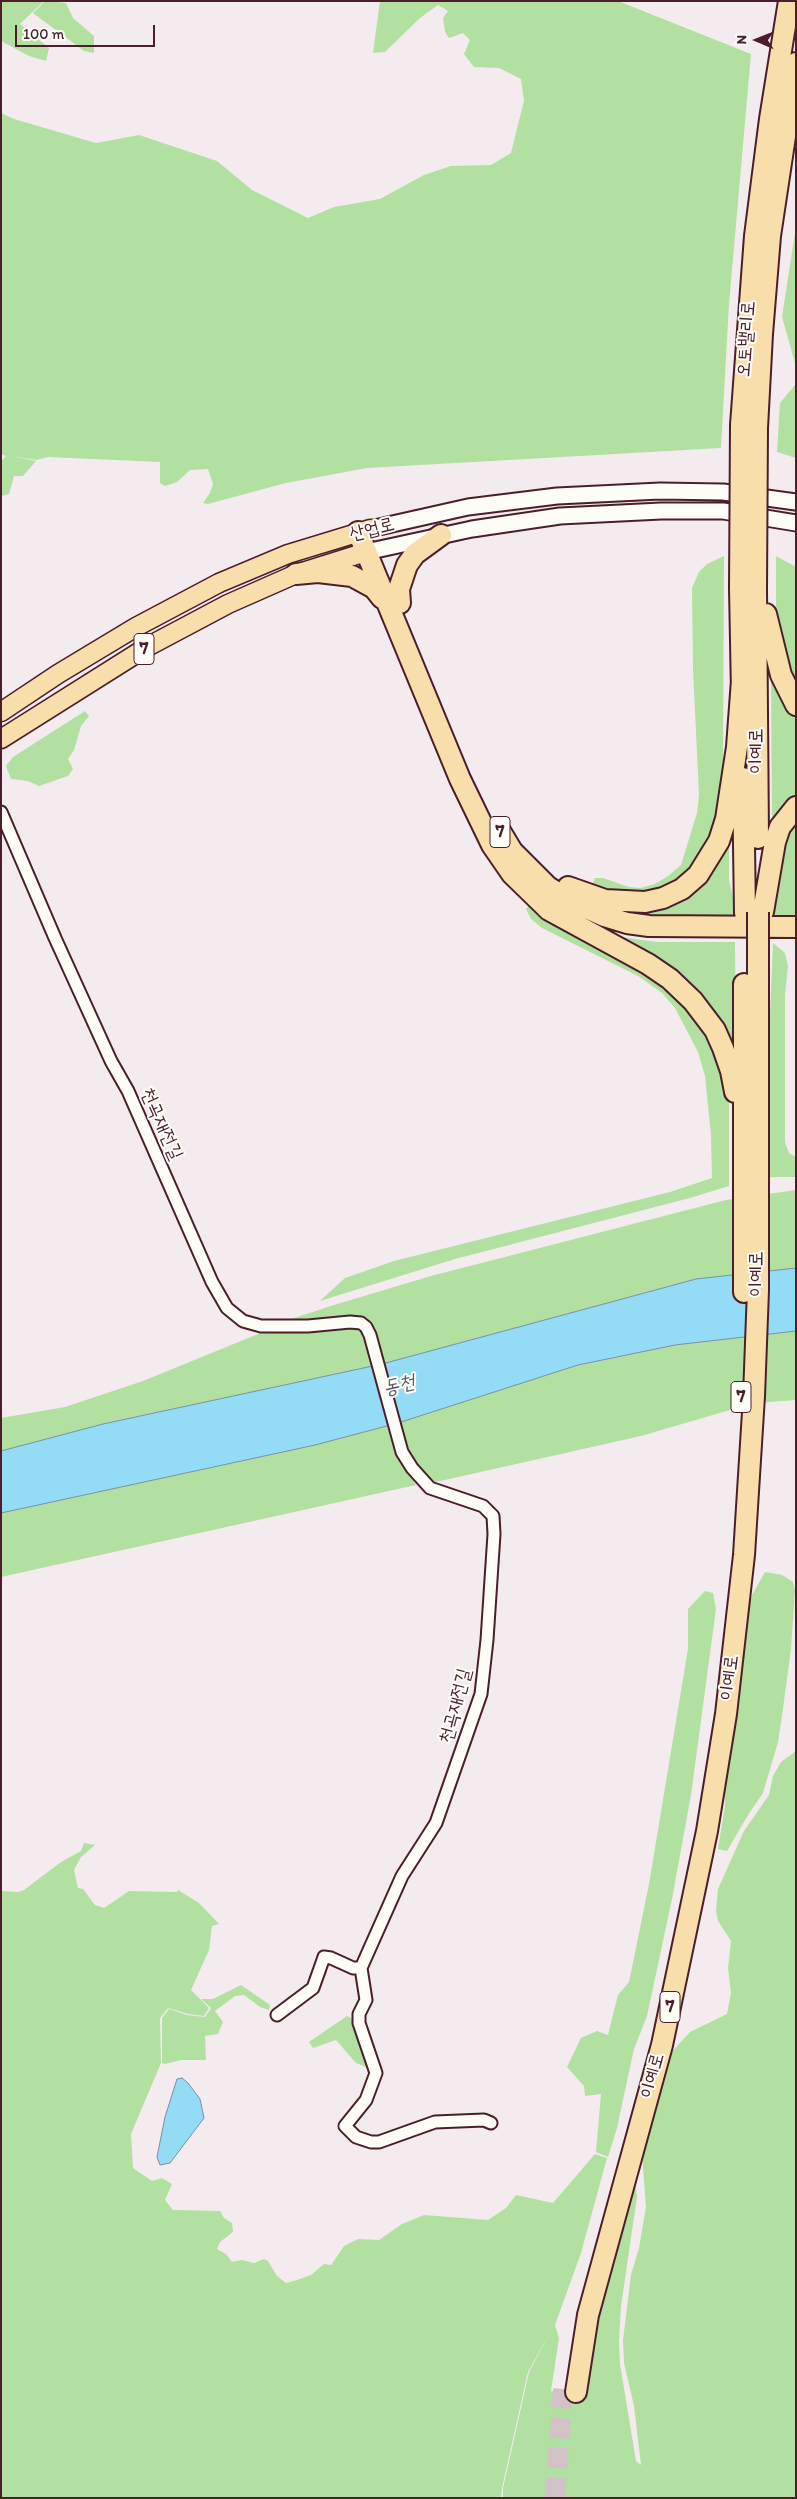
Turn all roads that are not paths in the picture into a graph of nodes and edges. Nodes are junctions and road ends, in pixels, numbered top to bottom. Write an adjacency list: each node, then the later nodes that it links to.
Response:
1 (789, 1): 3 (highway, 오토밸리로)
2 (796, 63): 3 (highway, 오토밸리로)
3 (749, 426): 10 (highway, 오토밸리로, bridge); 10 (highway, 오토밸리로, bridge)
4 (796, 502): 6 (main road, 산업로 / 7)
5 (796, 523): 7 (main road, 산업로)
6 (364, 530): 8 (highway, 7); 14 (main road, 산업로 / 7)
7 (441, 535): 8 (main road, 산업로); 11 (highway)
8 (372, 551): 9 (main road, 산업로); 11 (highway, 7)
9 (296, 574): 11 (highway, 7); 15 (main road, 산업로 / 7)
10 (753, 589): 12 (highway, 오토밸리로); 13 (highway); 19 (highway, 이예로)
11 (393, 604): 18 (highway, 7)
12 (742, 680): 18 (highway); 19 (highway, 이예로)
13 (796, 705)
14 (1, 712)
15 (1, 739)
16 (796, 807): 19 (highway)
17 (1, 812): 23 (street, 천곡재전길)
18 (487, 822): 20 (highway, 7); 21 (highway); 22 (highway, 7)
19 (755, 912): 22 (highway, 이예로)
20 (796, 927)
21 (796, 935)
22 (750, 1173): 26 (highway, 이예로 / 7)
23 (361, 1968): 24 (street); 25 (street)
24 (277, 2015)
25 (491, 2123)
26 (570, 2390)

